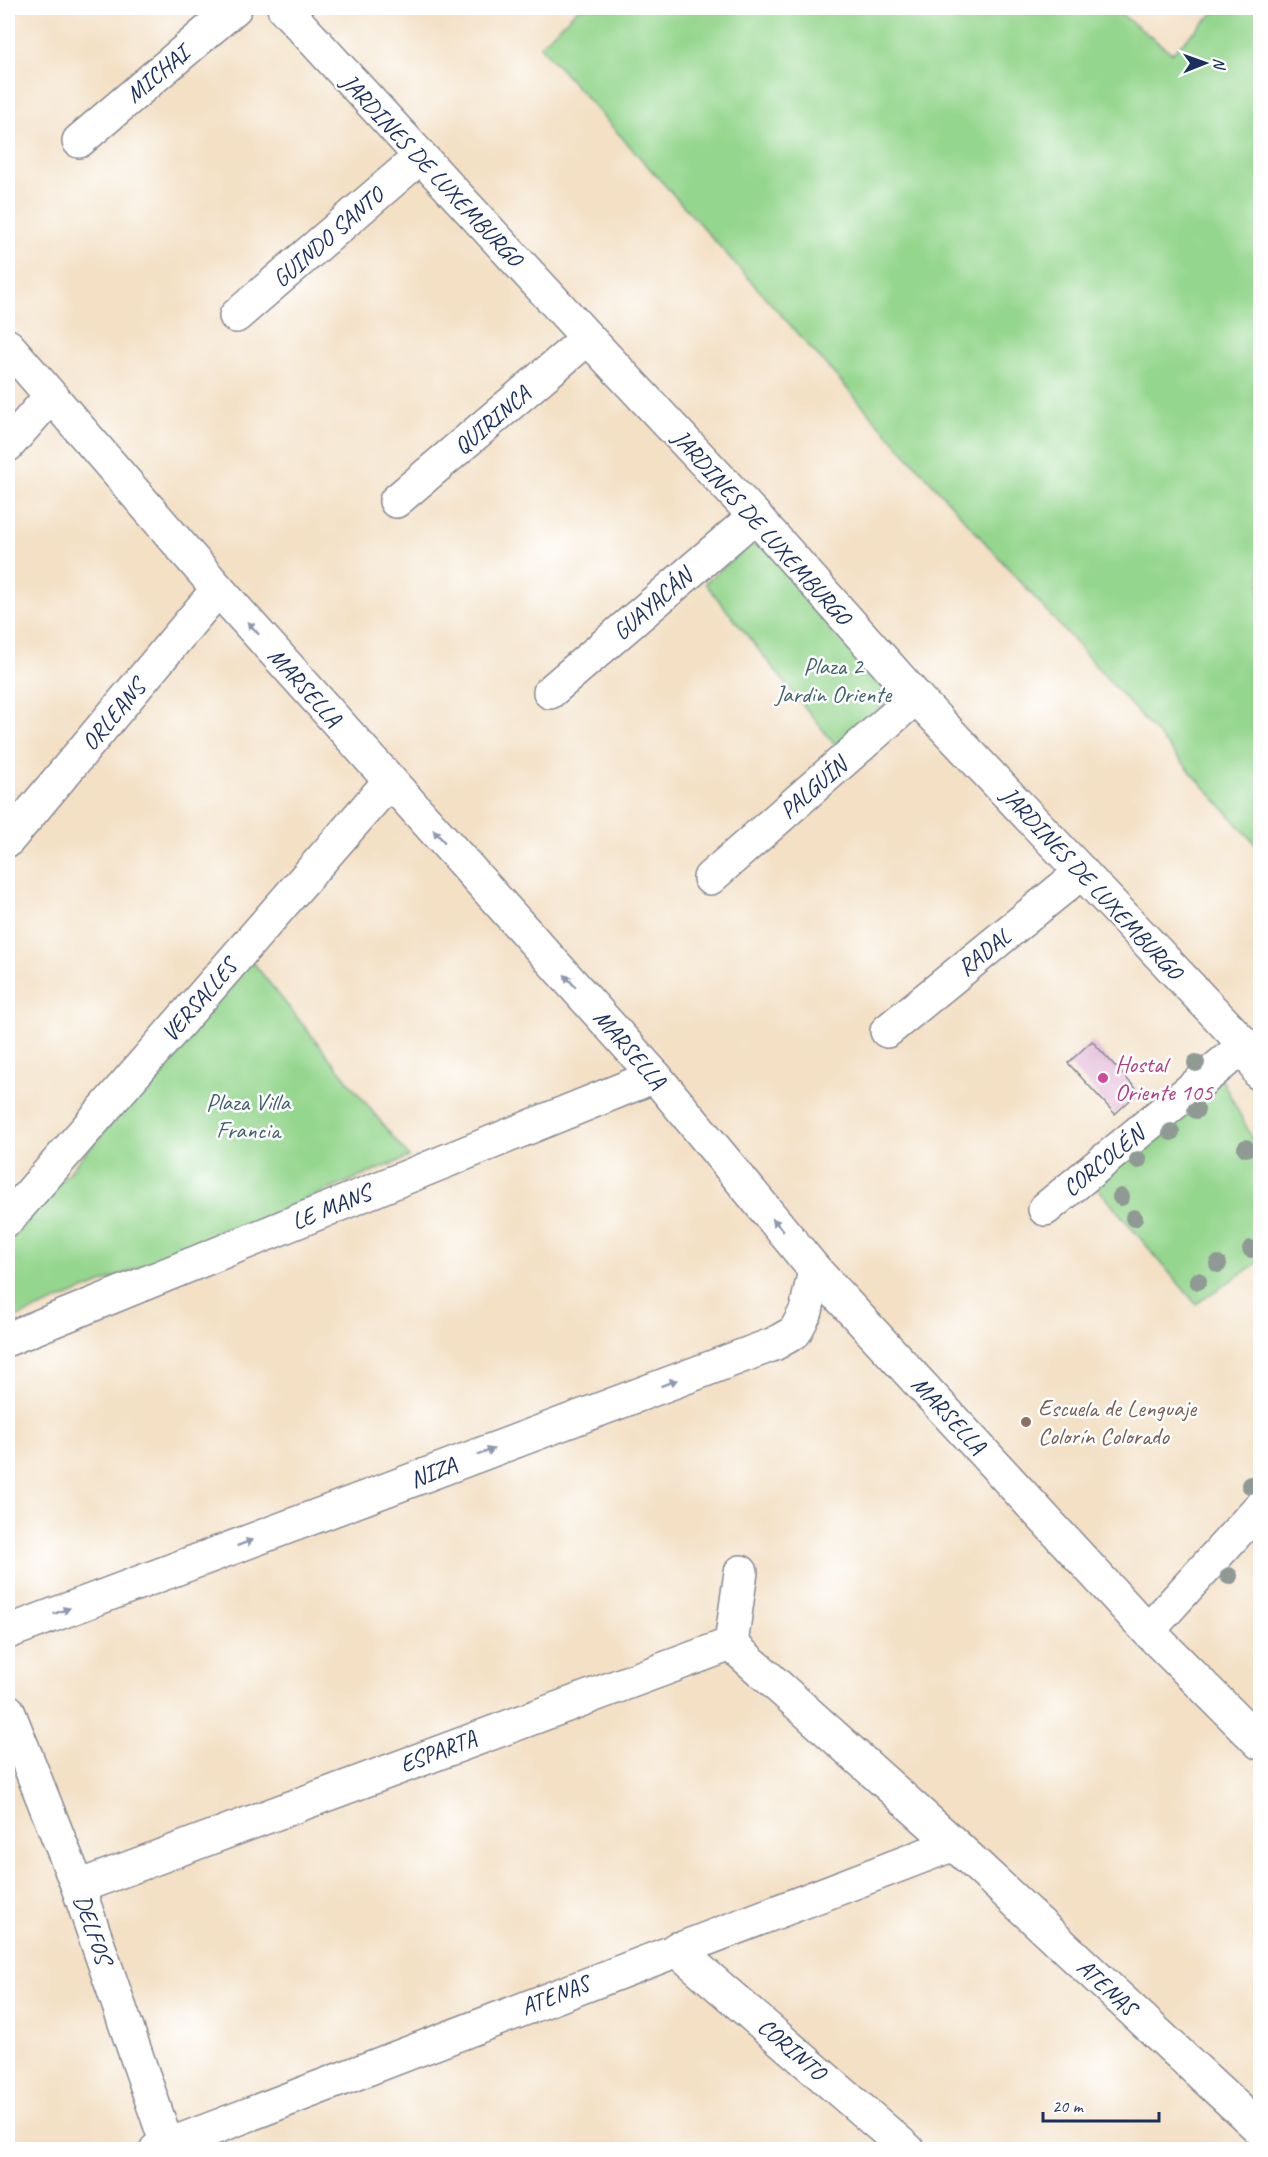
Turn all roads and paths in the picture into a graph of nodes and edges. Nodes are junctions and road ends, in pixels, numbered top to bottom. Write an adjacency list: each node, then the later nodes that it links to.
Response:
1 (235, 8): 3 (street, MICHAI)
2 (284, 8): 4 (street, JARDINES DE LUXEMBURGO)
3 (79, 141)
4 (420, 157): 5 (street, GUINDO SANTO); 6 (street, JARDINES DE LUXEMBURGO)
5 (236, 316)
6 (588, 338): 10 (street, QUIRINCA); 11 (street, JARDINES DE LUXEMBURGO)
7 (8, 346): 8 (street, MARSELLA)
8 (50, 397): 9 (street); 12 (street, MARSELLA)
9 (8, 446)
10 (396, 501)
11 (755, 516): 13 (street, GUAYACÁN); 14 (street, JARDINES DE LUXEMBURGO)
12 (218, 589): 15 (street, MARSELLA, one-way to 12); 16 (street, ORLEANS)
13 (550, 692)
14 (916, 697): 17 (street, JARDINES DE LUXEMBURGO); 18 (street, PALGUÍN)
15 (390, 781): 22 (street, MARSELLA, one-way to 15); 24 (street, VERSALLES)
16 (8, 840)
17 (1082, 872): 19 (street, RADAL); 20 (street, JARDINES DE LUXEMBURGO)
18 (710, 878)
19 (887, 1031)
20 (1245, 1044): 21 (street, JARDINES DE LUXEMBURGO); 23 (street, CORCOLÉN)
21 (1260, 1074)
22 (655, 1076): 25 (street, MARSELLA, one-way to 22); 26 (street, LE MANS)
23 (1045, 1209)
24 (8, 1219)
25 (815, 1270): 29 (street, MARSELLA); 30 (street, NIZA, one-way to 25)
26 (8, 1339)
27 (1260, 1507): 29 (street)
28 (741, 1572): 31 (street)
29 (1148, 1631): 33 (street, MARSELLA)
30 (8, 1632)
31 (731, 1644): 34 (street, ATENAS); 35 (street, ESPARTA)
32 (8, 1711): 35 (street, DELFOS)
33 (1260, 1743)
34 (954, 1844): 36 (street, ATENAS); 37 (street, ATENAS)
35 (78, 1887): 38 (street, DELFOS)
36 (676, 1949): 38 (street, ATENAS); 39 (street, CORINTO)
37 (1260, 2129)
38 (165, 2148)
39 (908, 2150)

